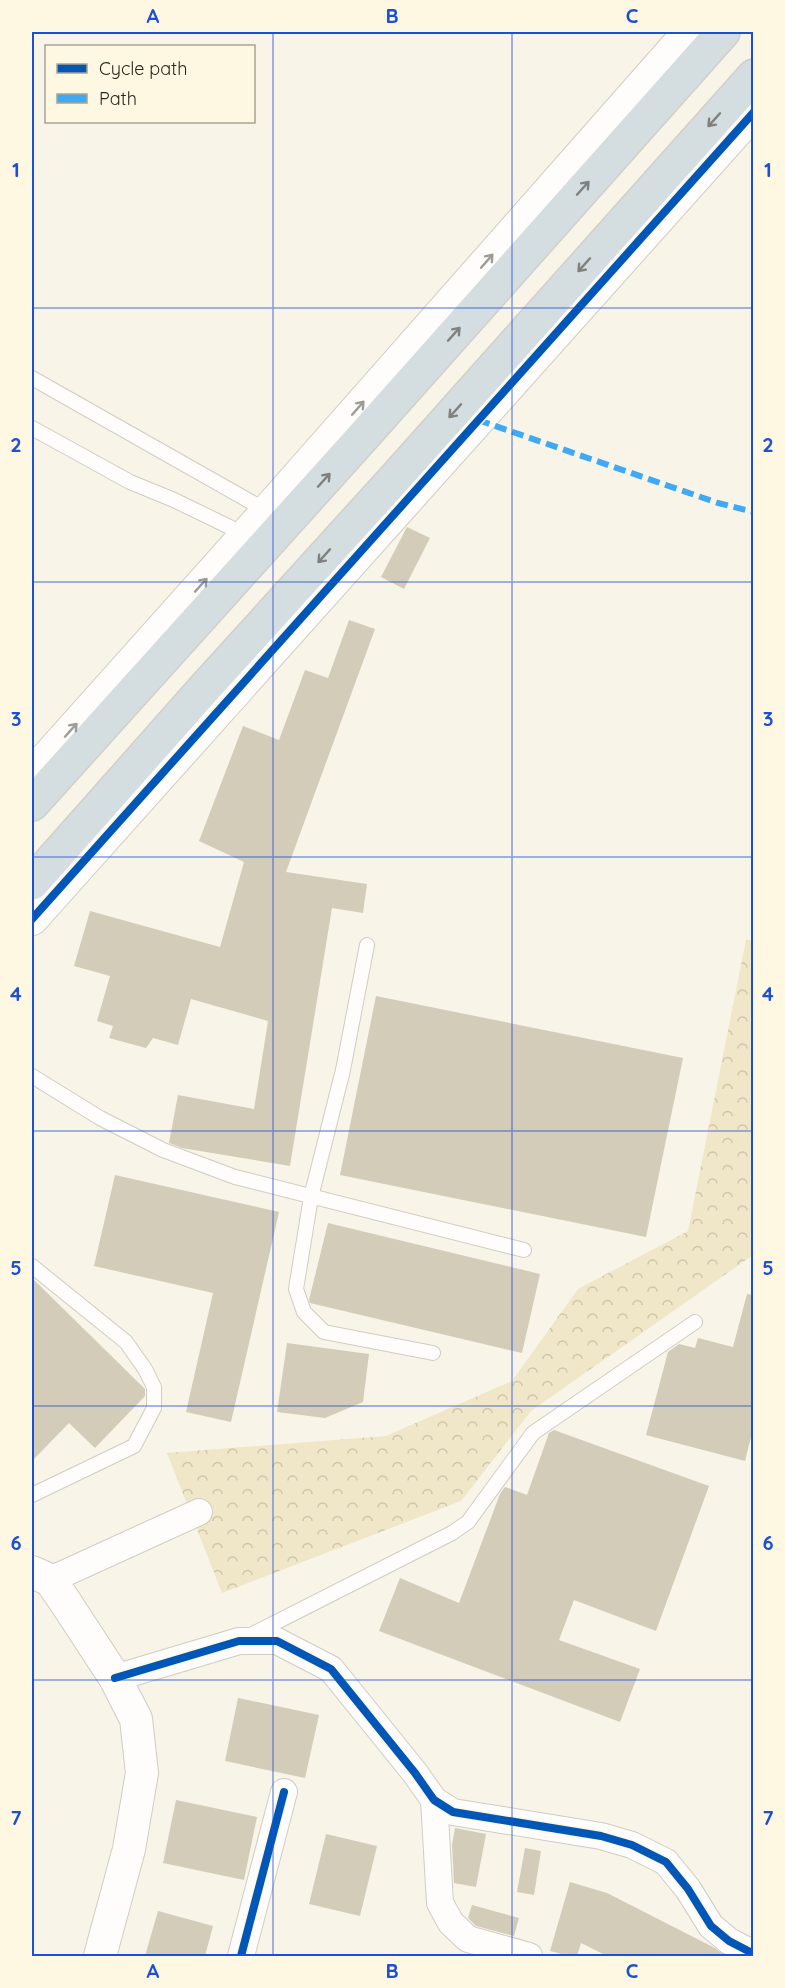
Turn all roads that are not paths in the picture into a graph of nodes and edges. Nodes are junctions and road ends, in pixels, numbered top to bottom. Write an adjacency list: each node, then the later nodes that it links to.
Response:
1 (689, 32): 7 (street, one-way to 1)
2 (723, 32): 10 (highway, one-way to 2)
3 (753, 76): 11 (highway, one-way to 11)
4 (753, 112): 12 (street)
5 (32, 378): 7 (lane)
6 (32, 428): 8 (lane)
7 (267, 512): 8 (street)
8 (246, 535): 9 (street, one-way to 8)
9 (32, 774)
10 (32, 804)
11 (32, 883)
12 (32, 919)
13 (367, 945): 15 (lane)
14 (32, 1076): 15 (lane)
15 (311, 1197): 16 (lane); 19 (lane)
16 (524, 1250)
17 (32, 1266): 20 (lane)
18 (695, 1322): 23 (lane)
19 (433, 1353)
20 (32, 1494)
21 (199, 1512): 22 (street)
22 (49, 1584): 24 (street)
23 (239, 1641): 24 (street); 26 (street)
24 (115, 1678): 29 (street)
25 (284, 1792): 30 (street)
26 (434, 1800): 27 (street); 28 (street)
27 (470, 1948): 31 (street)
28 (753, 1954)
29 (100, 1956)
30 (241, 1956)
31 (529, 1956)

